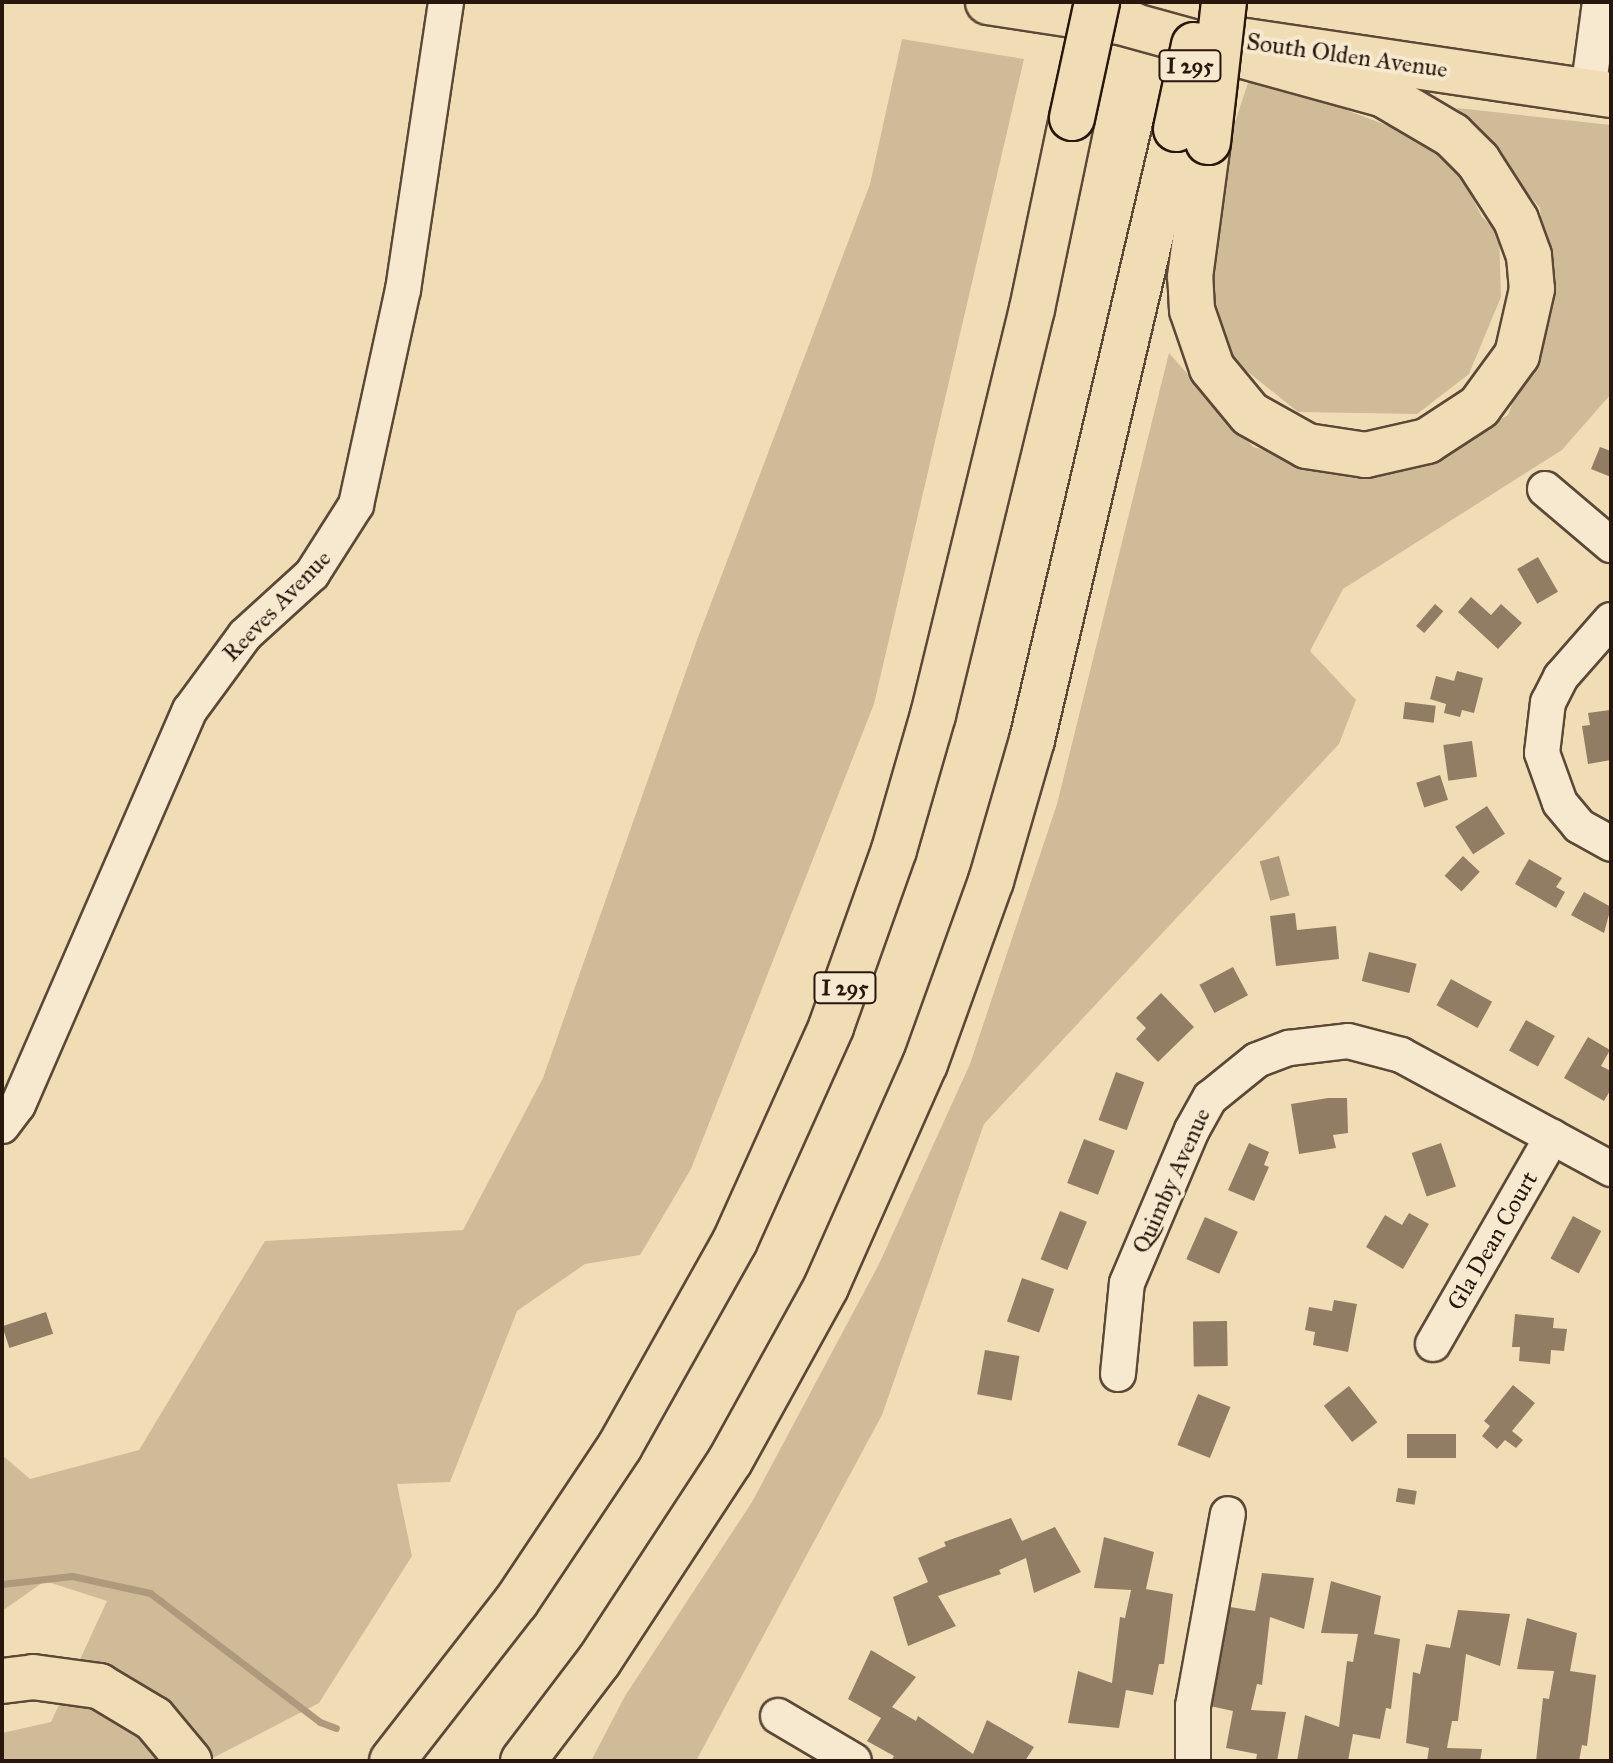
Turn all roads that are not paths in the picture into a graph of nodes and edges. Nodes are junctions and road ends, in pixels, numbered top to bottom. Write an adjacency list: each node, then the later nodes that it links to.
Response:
1 (446, 2): 13 (street, Reeves Avenue)
2 (988, 2): 6 (main road, South Olden Avenue)
3 (1204, 2): 8 (main road, I 295, bridge)
4 (1224, 2): 8 (main road, bridge)
5 (1600, 2): 7 (street)
6 (1112, 13): 7 (main road, South Olden Avenue); 8 (main road); 23 (main road, I 295, bridge)
7 (1600, 94)
8 (1192, 136): 18 (main road, I 295)
9 (1545, 489): 10 (street)
10 (1611, 545)
11 (1611, 620): 12 (street)
12 (1611, 844)
13 (2, 1126)
14 (1552, 1137): 15 (street, Quimby Avenue); 16 (street, Gla Dean Court); 17 (street, Quimby Avenue)
15 (1611, 1169)
16 (1433, 1344)
17 (1118, 1374)
18 (730, 1461): 24 (main road, I 295); 25 (main road)
19 (1228, 1514): 27 (street)
20 (2, 1681): 22 (main road)
21 (778, 1716): 26 (street)
22 (189, 1761)
23 (392, 1761)
24 (523, 1761)
25 (563, 1761)
26 (854, 1761)
27 (1193, 1761)

